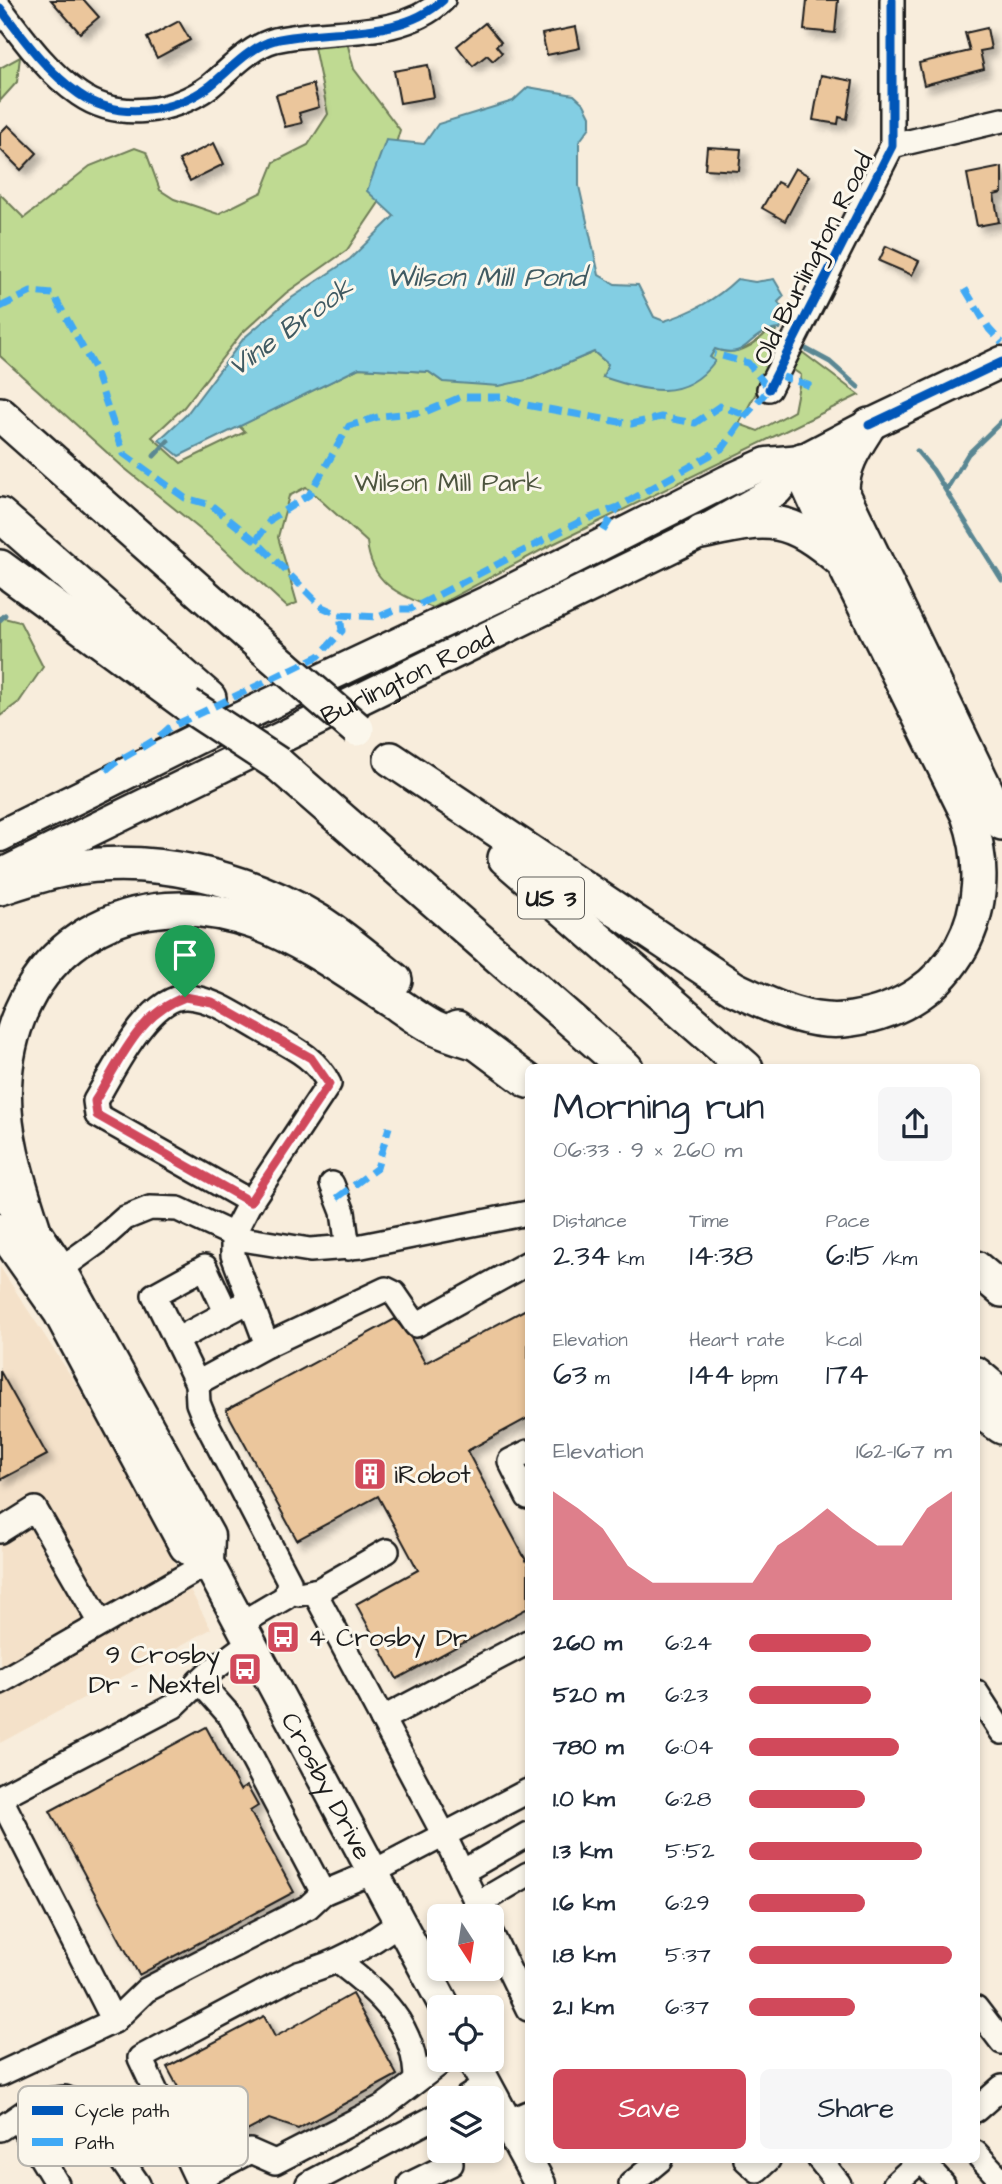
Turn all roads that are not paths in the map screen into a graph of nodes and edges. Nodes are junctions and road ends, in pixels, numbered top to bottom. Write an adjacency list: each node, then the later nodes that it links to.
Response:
1 (443, 0): 3 (street)
2 (892, 0): 5 (street)
3 (0, 8)
4 (1002, 120): 5 (street, Old Burlington Road)
5 (892, 146): 7 (street, Old Burlington Road)
6 (1002, 362): 9 (main road, Burlington Road)
7 (769, 389)
8 (0, 414): 17 (highway, US 3, bridge)
9 (869, 425): 10 (main road, Burlington Road); 11 (highway)
10 (802, 460): 11 (highway); 13 (main road, Burlington Road); 14 (highway); 19 (main road, Burlington Road)
11 (842, 492): 18 (highway)
12 (0, 515): 16 (highway)
13 (702, 532): 14 (highway); 20 (main road, Burlington Road)
14 (843, 562): 17 (highway)
15 (0, 567): 16 (highway)
16 (198, 701): 23 (highway, bridge)
17 (391, 759): 24 (highway, US 3)
18 (1002, 823)
19 (0, 836)
20 (0, 875)
21 (0, 888): 22 (highway)
22 (474, 1042): 25 (highway); 30 (highway)
23 (621, 1064)
24 (741, 1064)
25 (525, 1079)
26 (332, 1184): 33 (street)
27 (0, 1190): 30 (main road, Crosby Drive)
28 (250, 1202): 28 (street); 32 (street)
29 (525, 1214): 33 (street)
30 (33, 1227): 36 (main road, Crosby Drive)
31 (0, 1229): 36 (main road, Crosby Drive)
32 (233, 1235): 33 (street); 36 (street); 38 (street)
33 (348, 1248)
34 (525, 1265): 41 (street)
35 (980, 1271): 37 (highway)
36 (50, 1276): 51 (main road, Crosby Drive)
37 (1002, 1290)
38 (250, 1301): 39 (street); 41 (street)
39 (226, 1312): 40 (street); 40 (street)
40 (176, 1340): 43 (street)
41 (267, 1345): 43 (street)
42 (980, 1377): 44 (highway)
43 (197, 1383): 53 (street)
44 (1002, 1396)
45 (980, 1412): 46 (highway)
46 (1002, 1427)
47 (525, 1454): 48 (street)
48 (525, 1491)
49 (0, 1531): 54 (street)
50 (387, 1551): 52 (street)
51 (208, 1563): 54 (street); 55 (main road, Crosby Drive)
52 (314, 1591): 53 (street); 60 (street)
53 (286, 1597): 55 (street)
54 (101, 1623): 58 (street)
55 (245, 1632): 57 (street); 66 (main road, Crosby Drive)
56 (525, 1644): 60 (street)
57 (199, 1681): 63 (street); 69 (street)
58 (0, 1682)
59 (980, 1698): 61 (street)
60 (382, 1719): 64 (street)
61 (1002, 1732)
62 (525, 1792): 64 (street)
63 (0, 1797): 78 (street)
64 (443, 1833): 66 (street); 67 (street)
65 (525, 1837): 67 (street)
66 (373, 1872): 69 (street); 72 (main road, Crosby Drive)
67 (462, 1872): 70 (street)
68 (525, 1876): 71 (street)
69 (323, 1893): 78 (street)
70 (477, 1904)
71 (488, 1904)
72 (400, 1922): 74 (street); 75 (main road, Crosby Drive)
73 (504, 1960): 76 (street)
74 (337, 1961): 82 (street); 84 (street)
75 (439, 1995)
76 (525, 2003)
77 (980, 2013): 79 (street)
78 (114, 2021): 81 (street)
79 (1002, 2042)
80 (427, 2072): 82 (street)
81 (0, 2074)
82 (415, 2081): 90 (street)
83 (475, 2081): 87 (main road)
84 (151, 2086)
85 (1002, 2087): 86 (street)
86 (980, 2106)
87 (518, 2118): 89 (main road)
88 (427, 2122): 101 (street)
89 (525, 2139)
90 (248, 2152)
91 (980, 2157): 102 (street)
92 (451, 2163): 107 (street)
93 (533, 2163): 108 (main road)
94 (656, 2163): 109 (street)
95 (822, 2163): 110 (street)
96 (918, 2163): 111 (street)
97 (924, 2163): 112 (street)
98 (43, 2166): 104 (street)
99 (126, 2166): 105 (street)
100 (222, 2166): 103 (street)
101 (337, 2178): 106 (street)
102 (1002, 2181)
103 (193, 2182)
104 (57, 2184)
105 (138, 2184)
106 (308, 2184)
107 (410, 2184)
108 (540, 2184)
109 (631, 2184)
110 (839, 2184)
111 (895, 2184)
112 (943, 2184)

